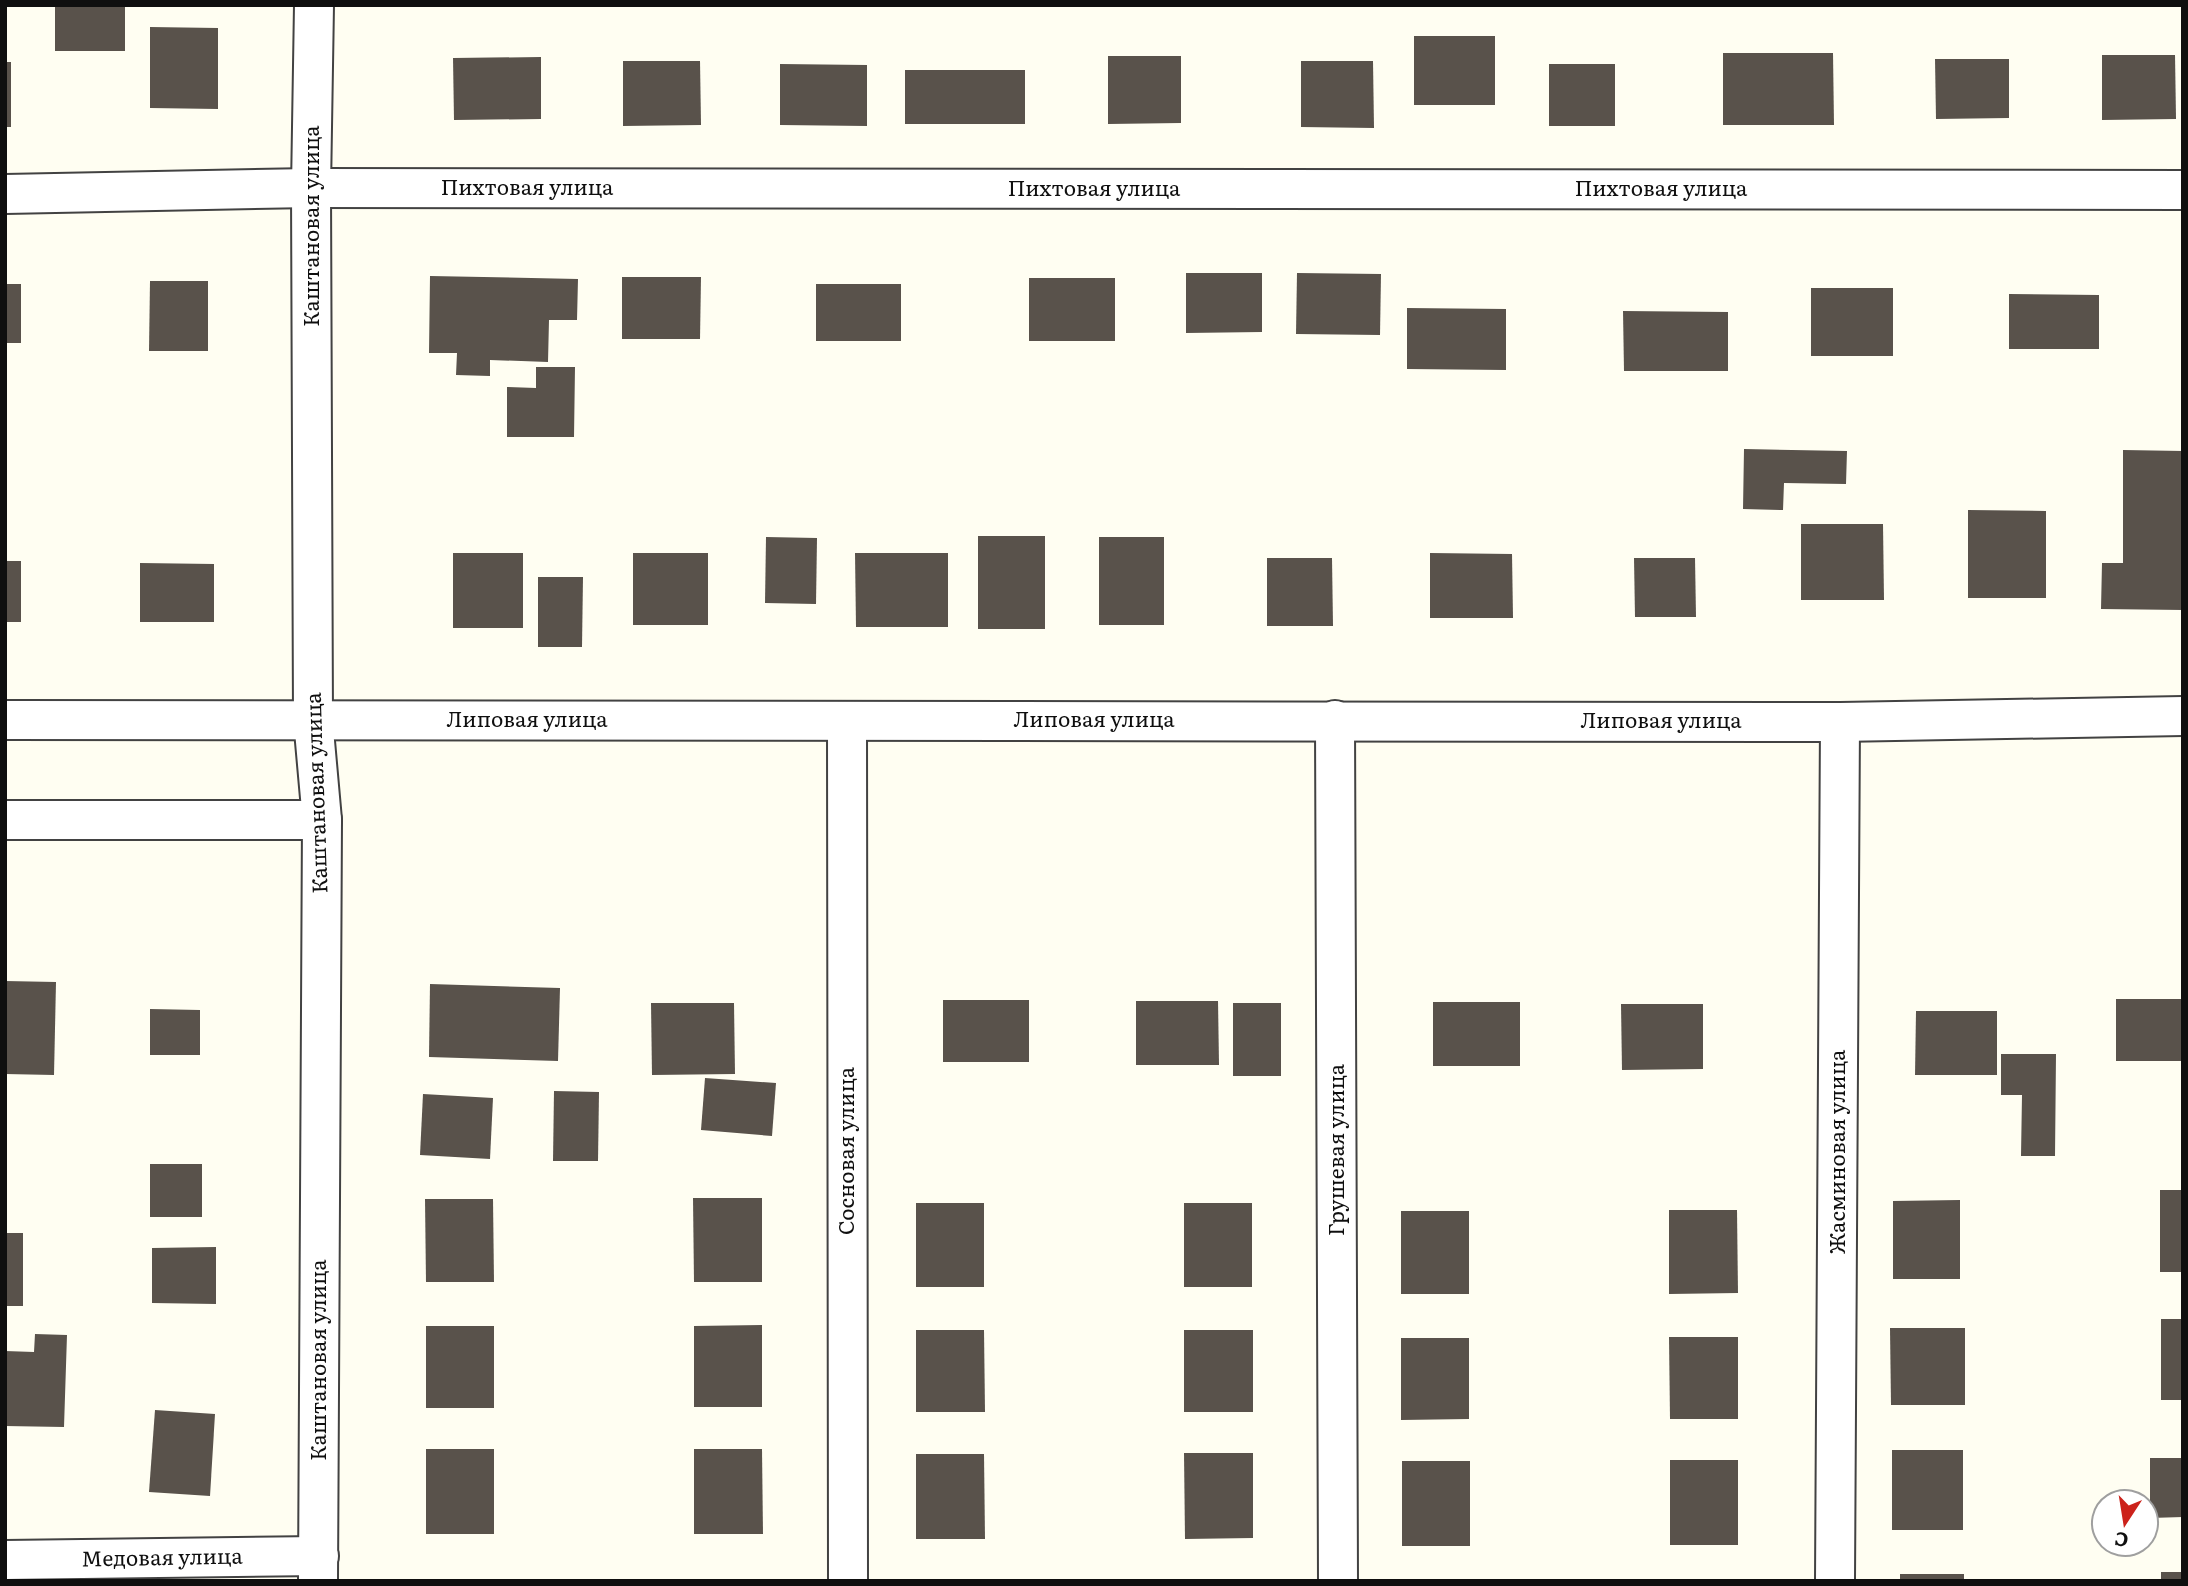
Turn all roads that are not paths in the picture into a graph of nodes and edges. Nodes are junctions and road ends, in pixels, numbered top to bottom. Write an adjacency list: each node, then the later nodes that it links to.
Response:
1 (314, 5): 2 (street, Каштановая улица)
2 (311, 188): 3 (street, Пихтовая улица); 4 (street, Пихтовая улица); 6 (street, Каштановая улица)
3 (2183, 190)
4 (5, 194)
5 (2183, 716): 10 (street, Липовая улица)
6 (313, 719): 7 (street, Липовая улица); 9 (street, Липовая улица); 12 (street, Каштановая улица)
7 (5, 720)
8 (1335, 720): 9 (street, Липовая улица); 10 (street, Липовая улица); 16 (street, Грушевая улица)
9 (847, 721): 15 (street, Сосновая улица)
10 (1840, 722): 17 (street, Жасминовая улица)
11 (5, 820): 12 (street)
12 (322, 820): 14 (street, Каштановая улица)
13 (5, 1560): 14 (street, Медовая улица)
14 (318, 1568)
15 (848, 1581)
16 (1338, 1581)
17 (1835, 1581)

